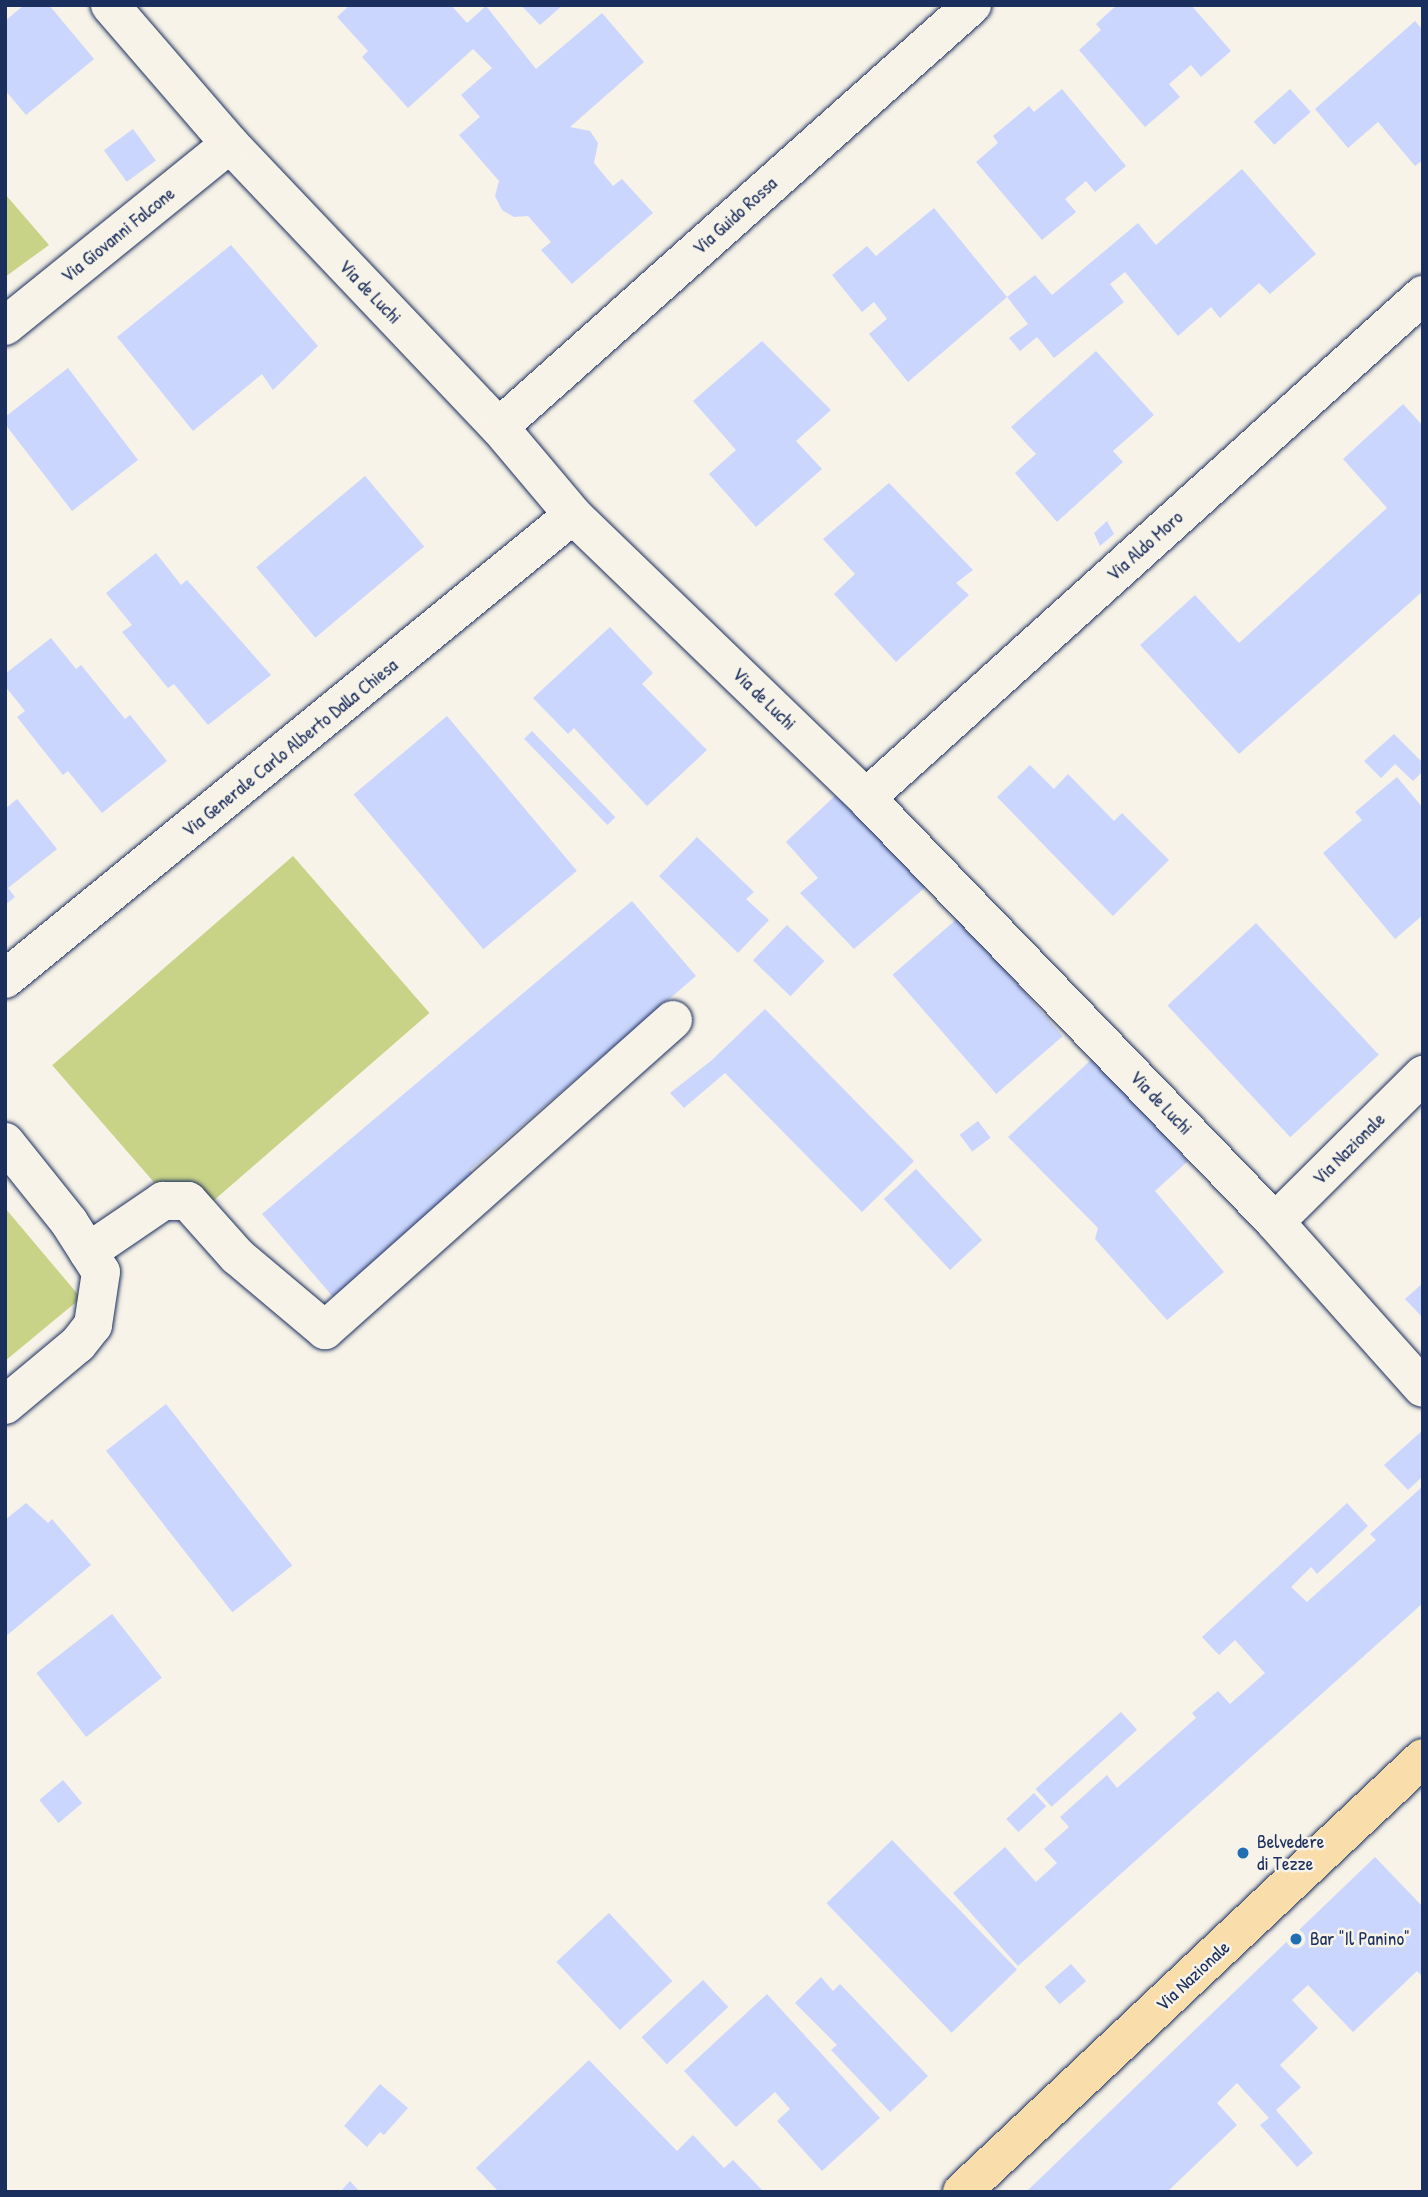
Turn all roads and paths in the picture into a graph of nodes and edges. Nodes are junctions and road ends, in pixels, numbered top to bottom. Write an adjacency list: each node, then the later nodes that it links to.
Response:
1 (110, 5): 3 (street, Via de Luchi)
2 (972, 5): 6 (street, Via Guido Rossa)
3 (230, 144): 5 (street, Via Giovanni Falcone); 6 (street, Via de Luchi)
4 (1423, 295): 8 (street, Via Aldo Moro)
5 (5, 326)
6 (499, 427): 7 (street, Via de Luchi)
7 (573, 515): 8 (street, Via de Luchi); 9 (street, Via Generale Carlo Alberto Dalla Chiesa)
8 (866, 798): 13 (street, Via de Luchi)
9 (5, 979)
10 (673, 1020): 14 (street)
11 (1423, 1075): 13 (street, Via Nazionale)
12 (5, 1142): 14 (street)
13 (1275, 1222): 15 (street, Via de Luchi)
14 (89, 1252): 16 (street)
15 (1423, 1388)
16 (5, 1405)
17 (1423, 1758): 18 (main road, Via Nazionale)
18 (962, 2192)

